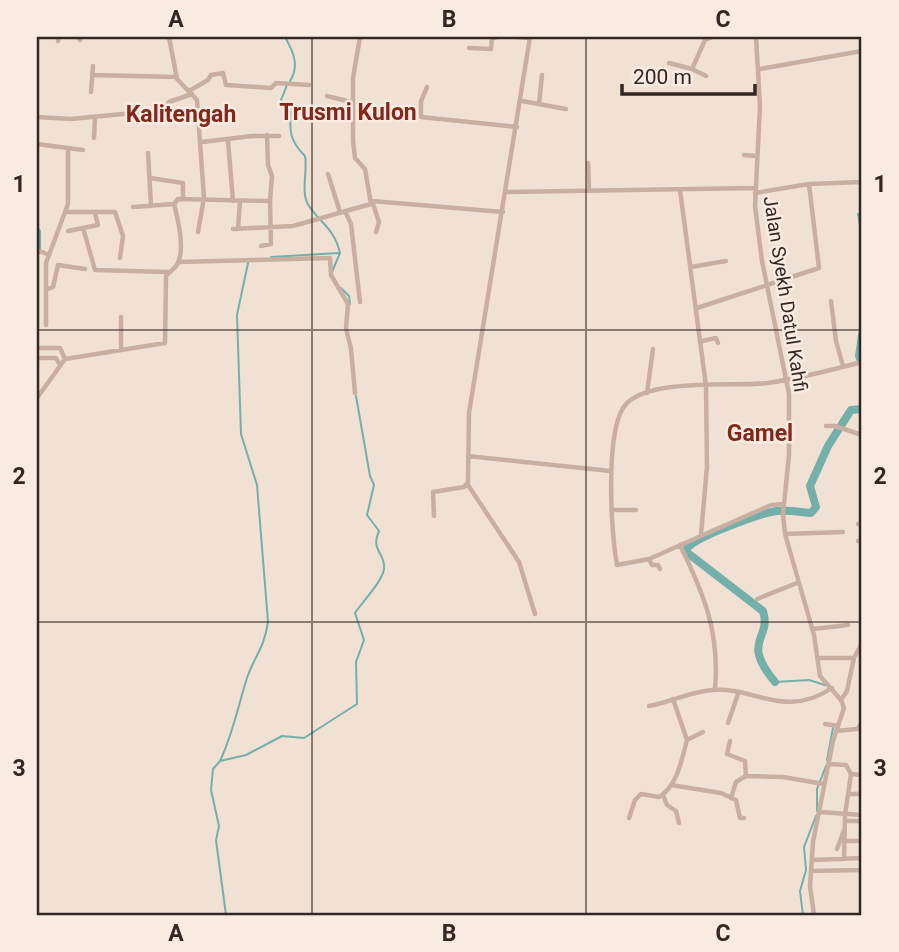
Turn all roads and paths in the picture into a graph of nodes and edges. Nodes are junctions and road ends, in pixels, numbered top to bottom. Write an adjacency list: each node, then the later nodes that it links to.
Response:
1 (169, 37): 17 (street)
2 (359, 37): 25 (street)
3 (497, 37): 8 (street)
4 (517, 37): 5 (street)
5 (530, 37): 24 (street)
6 (712, 37): 12 (street)
7 (757, 37): 13 (street, Jalan Syekh Datul Kahfi)
8 (469, 48)
9 (862, 51): 13 (street)
10 (669, 63): 12 (street)
11 (93, 66): 14 (street)
12 (692, 69): 16 (street)
13 (760, 69): 41 (street, Jalan Syekh Datul Kahfi)
14 (92, 75): 17 (street); 20 (street)
15 (542, 75): 26 (street)
16 (706, 76)
17 (178, 80): 21 (street); 23 (street)
18 (309, 85): 21 (street)
19 (427, 87): 30 (street)
20 (91, 92)
21 (190, 93): 23 (street); 35 (street)
22 (327, 96): 25 (street)
23 (182, 99): 29 (street)
24 (522, 101): 26 (street); 30 (street)
25 (352, 102): 56 (street)
26 (539, 104): 27 (street)
27 (566, 109)
28 (37, 117): 29 (street)
29 (95, 117): 33 (street)
30 (517, 127): 48 (street)
31 (267, 135): 32 (street); 34 (street); 55 (street)
32 (279, 136)
33 (94, 138)
34 (228, 141): 35 (street); 53 (street)
35 (202, 142): 52 (street)
36 (37, 144): 37 (street)
37 (68, 149): 38 (street); 61 (street)
38 (83, 150)
39 (148, 153): 44 (street)
40 (744, 155): 41 (street)
41 (756, 156): 50 (street, Jalan Syekh Datul Kahfi)
42 (588, 163): 49 (street)
43 (328, 174): 60 (street)
44 (150, 178): 51 (street); 58 (street)
45 (862, 182): 46 (street)
46 (809, 184): 50 (street); 77 (street)
47 (680, 190): 49 (street); 50 (street); 74 (street)
48 (507, 191): 49 (street); 62 (street)
49 (589, 191)
50 (754, 191): 77 (street, Jalan Syekh Datul Kahfi)
51 (183, 197): 52 (street); 57 (street)
52 (204, 198): 53 (street); 67 (street)
53 (233, 201): 54 (street)
54 (240, 201): 55 (street); 65 (street)
55 (270, 201): 65 (street)
56 (372, 201): 60 (street); 62 (street); 68 (street)
57 (174, 204): 58 (street); 73 (street)
58 (151, 206): 59 (street)
59 (133, 207)
60 (343, 211): 65 (street); 79 (street)
61 (65, 212): 63 (street); 70 (street)
62 (503, 212): 101 (street)
63 (95, 213): 64 (street); 71 (street)
64 (83, 228): 66 (street); 76 (street)
65 (271, 228): 69 (street)
66 (68, 231)
67 (198, 232)
68 (376, 232)
69 (261, 246)
70 (42, 252): 78 (street)
71 (120, 258)
72 (726, 261): 74 (street)
73 (178, 262): 76 (street); 96 (street)
74 (691, 267): 81 (street)
75 (85, 269): 78 (street)
76 (169, 272): 88 (street)
77 (768, 287): 81 (street); 94 (street, Jalan Syekh Datul Kahfi)
78 (47, 289): 83 (street)
79 (360, 302)
80 (831, 302): 93 (street)
81 (697, 308): 84 (street)
82 (121, 317): 88 (street)
83 (46, 324)
84 (702, 341): 85 (street); 95 (street)
85 (718, 343)
86 (37, 348): 90 (street)
87 (653, 349): 97 (street)
88 (121, 350): 90 (street)
89 (37, 358): 92 (street)
90 (65, 359): 92 (street)
91 (859, 363): 93 (street)
92 (60, 365): 98 (street)
93 (843, 366): 94 (street)
94 (788, 379): 95 (street); 104 (street, Jalan Syekh Datul Kahfi)
95 (706, 386): 97 (street); 109 (street)
96 (355, 393)
97 (647, 393): 102 (street)
98 (37, 398)
99 (825, 426): 100 (street)
100 (862, 435)
101 (468, 456): 102 (street); 103 (street)
102 (610, 471): 105 (street)
103 (467, 484): 107 (street); 116 (street)
104 (784, 505): 109 (street); 110 (street, Jalan Syekh Datul Kahfi)
105 (613, 510): 106 (street); 112 (street)
106 (636, 510)
107 (434, 516)
108 (844, 532): 110 (street)
109 (701, 534): 111 (street)
110 (785, 534): 114 (street, Jalan Syekh Datul Kahfi)
111 (680, 545): 112 (street); 122 (street)
112 (649, 559): 113 (street)
113 (660, 569)
114 (797, 583): 115 (street); 118 (street, Jalan Syekh Datul Kahfi)
115 (757, 599)
116 (535, 614)
117 (848, 625): 118 (street)
118 (813, 629): 120 (street, Jalan Syekh Datul Kahfi)
119 (862, 643): 121 (street)
120 (818, 658): 121 (street); 123 (street, Jalan Syekh Datul Kahfi)
121 (854, 658): 126 (street)
122 (715, 689): 124 (street); 125 (street)
123 (830, 689): 124 (street); 126 (street, Jalan Syekh Datul Kahfi)
124 (738, 694): 128 (street)
125 (673, 699): 127 (street); 133 (street)
126 (841, 700): 131 (street)
127 (649, 706)
128 (728, 723)
129 (862, 723): 131 (street)
130 (825, 724): 131 (street)
131 (836, 727): 135 (street)
132 (704, 732): 133 (street)
133 (687, 740): 140 (street)
134 (730, 741): 138 (street)
135 (829, 764): 136 (street); 139 (street)
136 (851, 774): 137 (street); 141 (street)
137 (862, 775)
138 (746, 776): 139 (street); 144 (street)
139 (820, 783): 145 (street)
140 (671, 785): 143 (street); 144 (street)
141 (848, 794): 142 (street); 149 (street)
142 (862, 794)
143 (663, 795): 147 (street); 151 (street)
144 (731, 798): 148 (street)
145 (820, 812): 149 (street); 158 (street)
146 (862, 815): 149 (street)
147 (629, 818)
148 (744, 818)
149 (845, 818): 150 (street); 152 (street)
150 (862, 821)
151 (679, 824)
152 (845, 829): 153 (street); 155 (street)
153 (845, 841): 154 (street); 156 (street)
154 (862, 841)
155 (837, 849)
156 (844, 859): 157 (street); 158 (street)
157 (862, 859)
158 (812, 860): 160 (street)
159 (862, 870): 160 (street)
160 (811, 871): 161 (street)
161 (814, 915)

